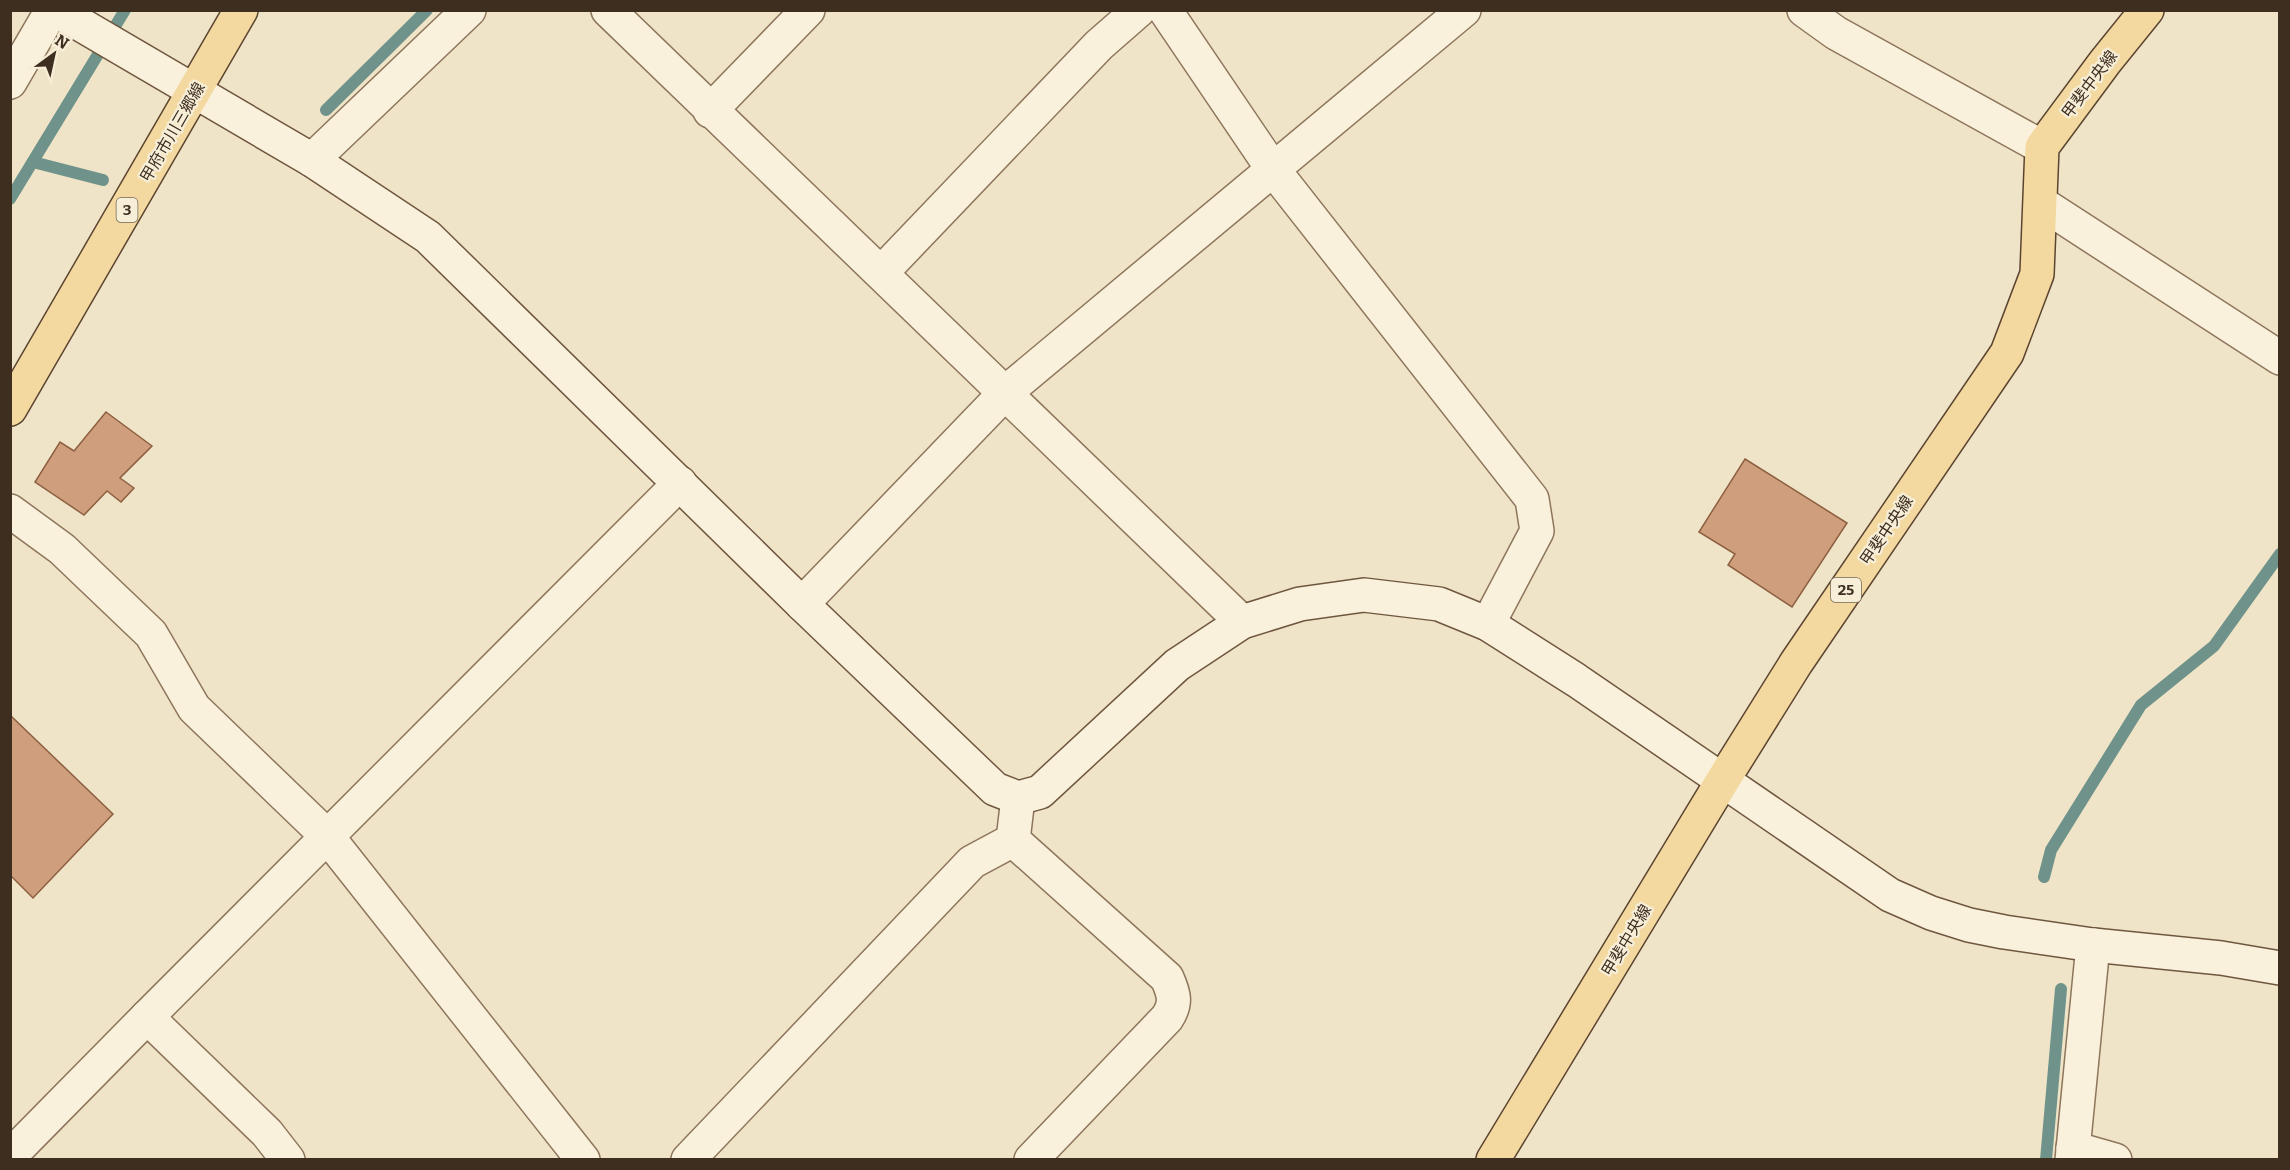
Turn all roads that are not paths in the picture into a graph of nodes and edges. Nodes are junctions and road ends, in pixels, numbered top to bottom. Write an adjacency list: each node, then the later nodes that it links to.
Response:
1 (241, 10): 12 (main road, 甲府市川三郷線 / 3)
2 (469, 10): 15 (street)
3 (608, 10): 13 (street)
4 (808, 10): 13 (street)
5 (1139, 10): 18 (street)
6 (1165, 10): 16 (street)
7 (1464, 10): 16 (street)
8 (1804, 10): 14 (street)
9 (2148, 10): 14 (main road, 甲斐中央線)
10 (58, 13): 11 (street); 12 (street)
11 (10, 82)
12 (195, 91): 15 (street); 21 (main road, 甲府市川三郷線 / 3)
13 (710, 111): 18 (street)
14 (2042, 147): 17 (main road, 甲斐中央線 / 25)
15 (312, 160): 22 (street)
16 (1272, 168): 20 (street); 26 (street)
17 (2041, 203): 19 (street); 27 (main road, 甲斐中央線 / 25)
18 (881, 273): 20 (street)
19 (2280, 358)
20 (1005, 393): 24 (street); 25 (street)
21 (10, 409)
22 (680, 483): 24 (street); 29 (street)
23 (10, 512): 29 (street)
24 (802, 604): 28 (street)
25 (1242, 622): 26 (street); 28 (street)
26 (1488, 624): 27 (street)
27 (1723, 780): 31 (street); 40 (main road, 甲斐中央線 / 25)
28 (1018, 798): 30 (street)
29 (327, 836): 33 (street); 37 (street)
30 (1013, 840): 38 (street); 39 (street)
31 (2093, 945): 32 (street); 34 (street)
32 (2280, 968)
33 (147, 1017): 35 (street); 36 (street)
34 (2073, 1154): 41 (street)
35 (10, 1156)
36 (288, 1160)
37 (583, 1160)
38 (688, 1160)
39 (1031, 1160)
40 (1493, 1160)
41 (2115, 1160)

